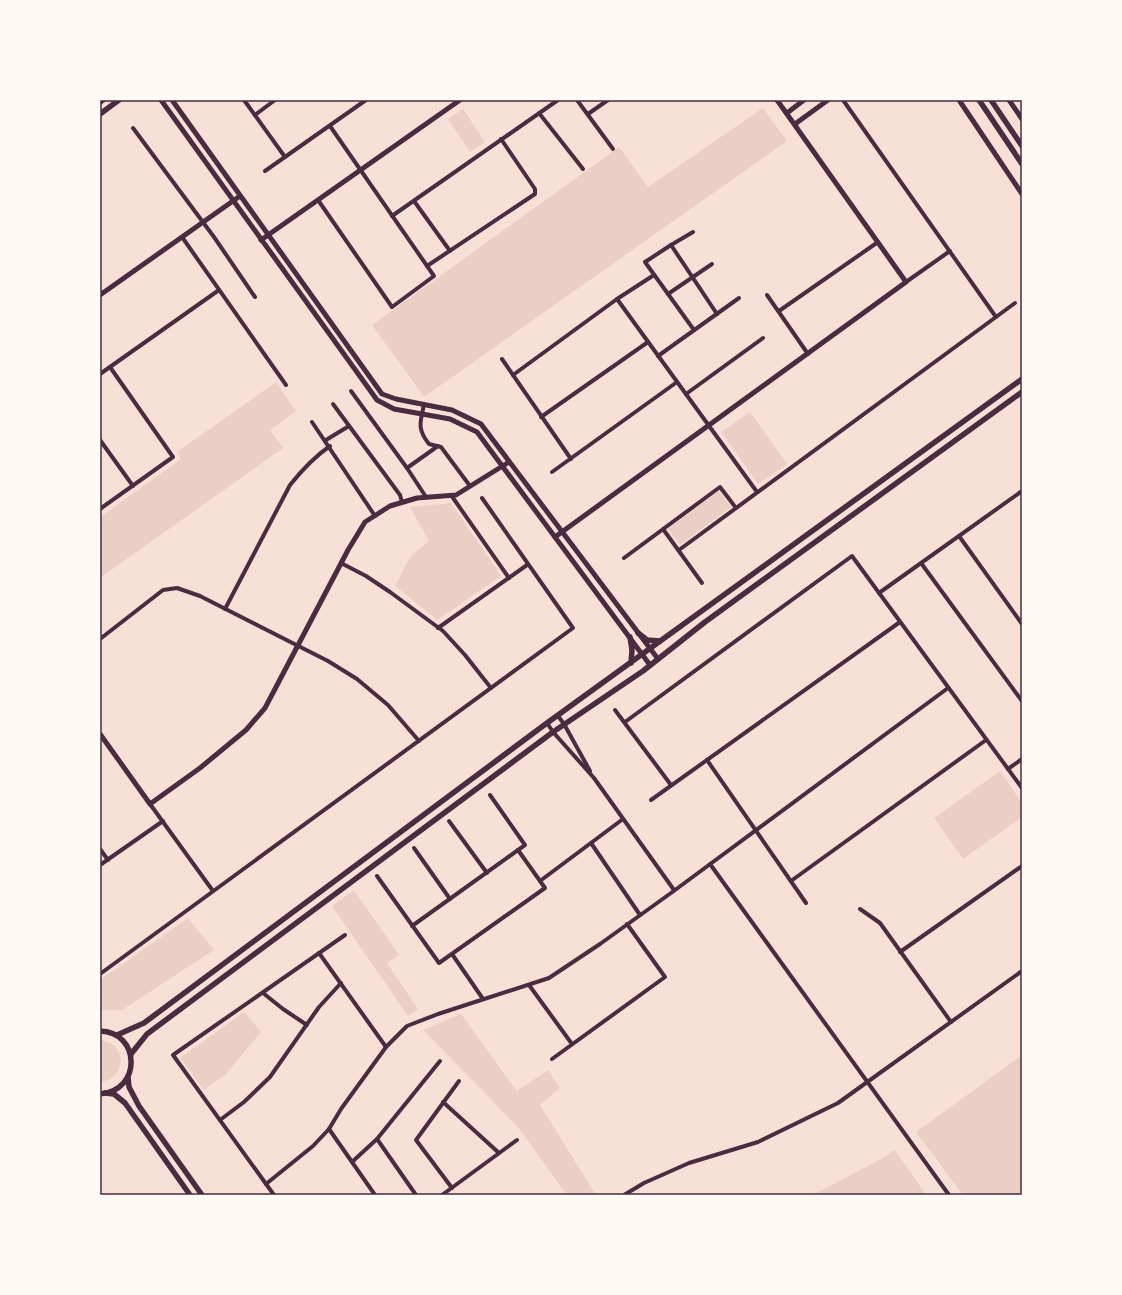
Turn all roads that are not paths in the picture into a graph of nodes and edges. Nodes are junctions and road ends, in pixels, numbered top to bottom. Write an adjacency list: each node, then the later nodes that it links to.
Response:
1 (103, 100): 20 (main road)
2 (119, 100): 23 (main road)
3 (161, 100): 41 (street)
4 (172, 100): 39 (street)
5 (244, 100): 25 (street)
6 (275, 100): 25 (street)
7 (366, 100): 28 (street)
8 (460, 100): 36 (street)
9 (558, 100): 21 (street)
10 (577, 100): 24 (street)
11 (608, 100): 24 (street)
12 (777, 100): 22 (street)
13 (804, 100): 22 (street)
14 (828, 100): 27 (street)
15 (843, 100): 52 (street)
16 (959, 100): 38 (street)
17 (979, 100): 34 (main road)
18 (991, 100): 31 (main road)
19 (1009, 100): 26 (street)
20 (100, 102)
21 (539, 113): 30 (street); 35 (street)
22 (787, 113): 27 (street)
23 (100, 114)
24 (588, 114): 32 (street)
25 (255, 115): 33 (street)
26 (1022, 119)
27 (795, 124): 49 (street)
28 (330, 126): 33 (street); 36 (street)
29 (133, 128): 44 (street)
30 (501, 139): 42 (street); 51 (street)
31 (1022, 146)
32 (612, 149)
33 (285, 157): 37 (street)
34 (1022, 164)
35 (583, 169)
36 (360, 170): 40 (street); 43 (street)
37 (265, 171)
38 (1022, 194)
39 (240, 196): 41 (street); 46 (street)
40 (318, 200): 46 (street); 54 (street)
41 (233, 201): 44 (street); 48 (street)
42 (414, 201): 43 (street); 51 (street)
43 (392, 216): 54 (street)
44 (203, 222): 47 (street); 62 (street)
45 (692, 232): 50 (street)
46 (268, 235): 48 (street); 85 (street)
47 (182, 237): 58 (street); 60 (street)
48 (261, 240): 86 (street)
49 (878, 242): 57 (street); 66 (street)
50 (671, 245): 55 (street); 56 (street)
51 (450, 251): 54 (street)
52 (950, 251): 57 (street); 68 (street)
53 (712, 264): 56 (street)
54 (427, 266)
55 (654, 275): 59 (street); 64 (street)
56 (693, 277): 59 (street); 67 (street)
57 (906, 282): 72 (street)
58 (219, 290): 75 (street); 80 (street)
59 (668, 294): 69 (street)
60 (100, 295)
61 (767, 295): 66 (street)
62 (256, 297)
63 (738, 298): 67 (street)
64 (617, 299): 71 (street); 77 (street)
65 (1015, 303): 68 (street)
66 (779, 312): 72 (street)
67 (717, 314): 69 (street)
68 (996, 317): 103 (street)
69 (694, 330): 73 (street)
70 (763, 338): 83 (street)
71 (648, 342): 73 (street); 87 (street)
72 (808, 354): 90 (street)
73 (658, 356): 79 (street)
74 (502, 359): 77 (street)
75 (110, 367): 76 (street); 100 (street)
76 (100, 374)
77 (513, 375): 87 (street)
78 (1022, 379): 130 (main road)
79 (677, 382): 83 (street); 95 (street)
80 (286, 384)
81 (351, 391): 98 (street)
82 (1022, 392): 134 (main road)
83 (686, 394): 90 (street)
84 (333, 404): 89 (street)
85 (424, 405): 86 (street); 96 (street)
86 (422, 414): 94 (street); 97 (street)
87 (541, 417): 95 (street)
88 (312, 422): 92 (street)
89 (349, 426): 92 (street); 107 (street)
90 (709, 426): 103 (street); 112 (street)
91 (100, 440): 100 (street)
92 (326, 440): 93 (street)
93 (330, 446): 110 (street); 123 (street)
94 (439, 446): 98 (street); 101 (street)
95 (571, 459): 99 (street)
96 (510, 462): 97 (street); 112 (street)
97 (502, 466): 101 (street); 114 (street)
98 (407, 468): 105 (street)
99 (552, 472)
100 (132, 486): 109 (street)
101 (470, 486): 104 (street)
102 (1022, 491): 113 (street)
103 (757, 492): 108 (street)
104 (451, 495): 105 (street); 120 (street)
105 (426, 497): 107 (street)
106 (482, 498): 119 (street)
107 (402, 502): 110 (street)
108 (736, 508): 111 (street); 115 (street)
109 (100, 509)
110 (375, 516): 117 (street)
111 (663, 529): 115 (street); 116 (street)
112 (562, 532): 114 (street); 127 (street)
113 (958, 536): 118 (street); 125 (street)
114 (555, 537): 128 (street)
115 (679, 550): 121 (street)
116 (624, 558)
117 (341, 563): 126 (street); 131 (street)
118 (921, 563): 122 (street); 139 (street)
119 (528, 565): 120 (street); 137 (street)
120 (509, 578): 126 (street)
121 (702, 583)
122 (879, 593): 124 (street); 142 (street)
123 (225, 608): 129 (street); 131 (street)
124 (900, 622): 138 (street); 150 (street)
125 (1022, 624)
126 (438, 628): 137 (street)
127 (638, 633): 130 (main road); 132 (street)
128 (630, 637): 133 (street); 135 (main road)
129 (100, 639)
130 (660, 642): 132 (main road)
131 (297, 646): 148 (street); 157 (street)
132 (650, 649): 133 (main road); 134 (street)
133 (642, 654): 135 (main road); 136 (street)
134 (658, 659): 136 (main road)
135 (631, 663): 141 (main road)
136 (650, 664): 144 (main road)
137 (491, 688): 148 (street)
138 (948, 688): 147 (street); 161 (street)
139 (1022, 701)
140 (615, 710): 142 (street)
141 (558, 716): 143 (main road); 144 (street)
142 (625, 722): 153 (street)
143 (547, 723): 145 (street); 195 (main road)
144 (564, 724): 145 (main road); 152 (street)
145 (553, 732): 152 (street); 198 (main road)
146 (100, 734): 157 (street)
147 (986, 740): 151 (street); 173 (street)
148 (419, 741): 175 (street)
149 (1022, 759): 151 (street)
150 (707, 760): 153 (street); 161 (street)
151 (1008, 769): 154 (street)
152 (594, 778): 158 (street)
153 (671, 785): 156 (street)
154 (1022, 788)
155 (490, 795): 165 (street)
156 (651, 800)
157 (150, 804): 159 (street)
158 (623, 819): 162 (street); 174 (street)
159 (163, 821): 166 (street); 175 (street)
160 (449, 821): 170 (street)
161 (755, 831): 167 (street); 173 (street)
162 (591, 843): 172 (street); 179 (street)
163 (414, 848): 176 (street)
164 (100, 849): 166 (street)
165 (518, 850): 170 (street); 172 (street)
166 (108, 860): 168 (street)
167 (710, 864): 174 (street); 203 (street)
168 (100, 865)
169 (1022, 866): 183 (street)
170 (487, 873): 176 (street)
171 (377, 876): 181 (street)
172 (540, 881): 185 (street)
173 (791, 881): 177 (street)
174 (674, 890): 179 (street)
175 (213, 891): 187 (street)
176 (450, 899): 181 (street)
177 (806, 903)
178 (860, 909): 183 (street)
179 (640, 915): 180 (street)
180 (627, 924): 189 (street); 196 (street)
181 (412, 926): 185 (street)
182 (345, 935): 184 (street)
183 (900, 952): 192 (street)
184 (319, 953): 188 (street); 190 (street)
185 (452, 954): 191 (street)
186 (1022, 971): 192 (street)
187 (100, 974)
188 (341, 983): 193 (street); 197 (street)
189 (529, 985): 191 (street); 196 (street)
190 (263, 992): 193 (street); 206 (street)
191 (483, 999): 197 (street)
192 (951, 1022): 203 (street)
193 (307, 1025): 206 (street)
194 (100, 1030): 195 (main road)
195 (117, 1035): 198 (main road)
196 (572, 1044): 199 (street)
197 (386, 1047): 207 (street)
198 (131, 1054): 201 (main road)
199 (552, 1059)
200 (440, 1061): 208 (street)
201 (128, 1077): 204 (main road); 215 (main road)
202 (459, 1081): 205 (street)
203 (867, 1081): 220 (street); 221 (street)
204 (103, 1094): 214 (main road)
205 (444, 1102): 210 (street); 213 (street)
206 (220, 1120): 212 (street)
207 (328, 1129): 211 (street); 212 (street)
208 (377, 1139): 211 (street); 218 (street)
209 (517, 1140): 210 (street)
210 (499, 1153): 213 (street)
211 (352, 1162): 217 (street)
212 (266, 1184): 216 (street)
213 (452, 1188): 219 (street)
214 (190, 1195)
215 (202, 1195)
216 (274, 1195)
217 (375, 1195)
218 (416, 1195)
219 (442, 1195)
220 (624, 1195)
221 (949, 1195)

